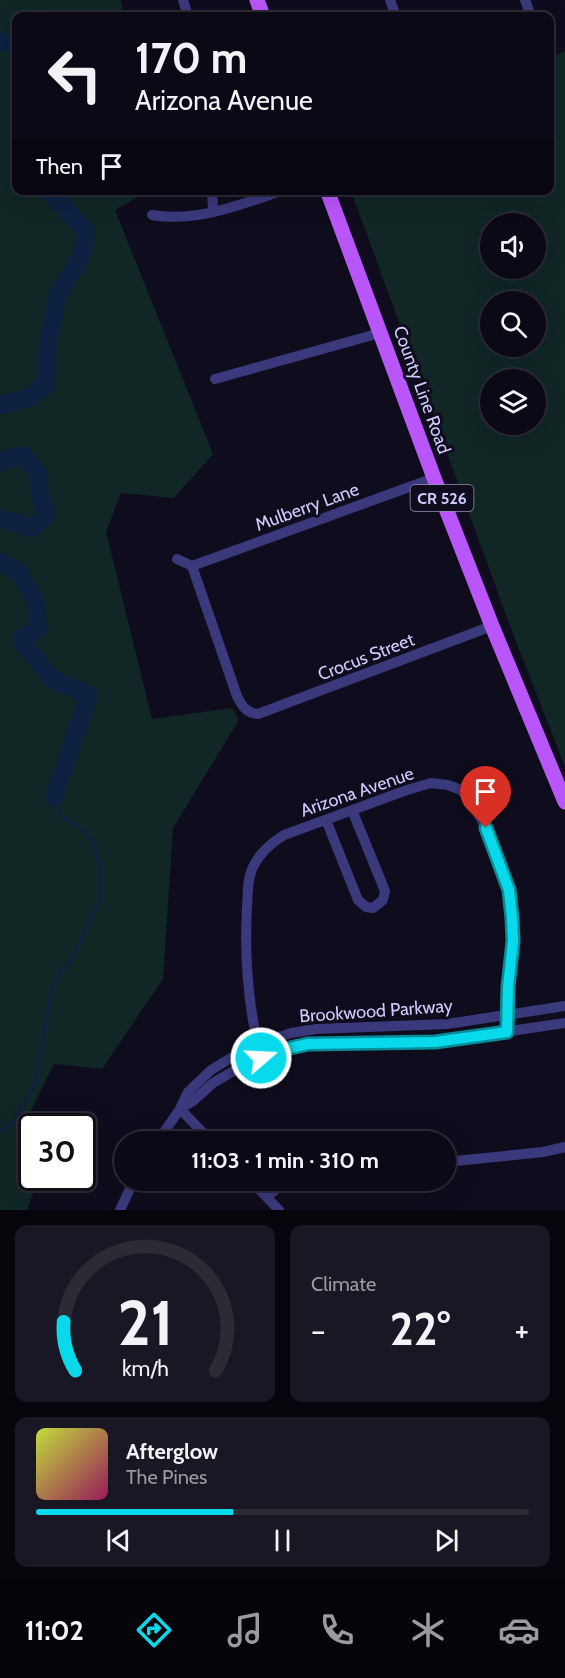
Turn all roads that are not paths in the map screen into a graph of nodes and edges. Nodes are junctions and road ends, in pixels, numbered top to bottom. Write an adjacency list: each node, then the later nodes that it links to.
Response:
1 (212, 195): 4 (street)
2 (268, 195): 4 (street)
3 (329, 195): 6 (main road, County Line Road / CR 526)
4 (213, 212): 5 (street)
5 (152, 215)
6 (380, 333): 7 (street); 8 (main road, County Line Road / CR 526)
7 (215, 379)
8 (434, 478): 10 (street, Mulberry Lane); 11 (main road, County Line Road / CR 526)
9 (177, 559): 10 (street)
10 (192, 566): 11 (street, Crocus Street)
11 (492, 626): 12 (main road, County Line Road / CR 526)
12 (563, 793)
13 (352, 810): 14 (street, Arizona Avenue); 14 (street); 16 (street, Arizona Avenue)
14 (326, 819): 19 (street, Arizona Avenue)
15 (564, 1009): 16 (street, Brookwood Parkway)
16 (507, 1016): 18 (street, Arizona Avenue); 19 (street, Brookwood Parkway)
17 (565, 1023): 18 (street, Brookwood Parkway)
18 (507, 1032): 20 (street, Brookwood Parkway)
19 (258, 1045): 20 (street, Arizona Avenue); 21 (street, Brookwood Parkway)
20 (261, 1058): 21 (street, Brookwood Parkway)
21 (180, 1109): 22 (street, Brookwood Parkway); 23 (street)
22 (164, 1131)
23 (201, 1131)
24 (565, 1147): 25 (street)
25 (456, 1161)
26 (129, 1191): 30 (street)
27 (261, 1191): 29 (street)
28 (274, 1191): 29 (street)
29 (267, 1197): 31 (street)
30 (120, 1210)
31 (279, 1210)

